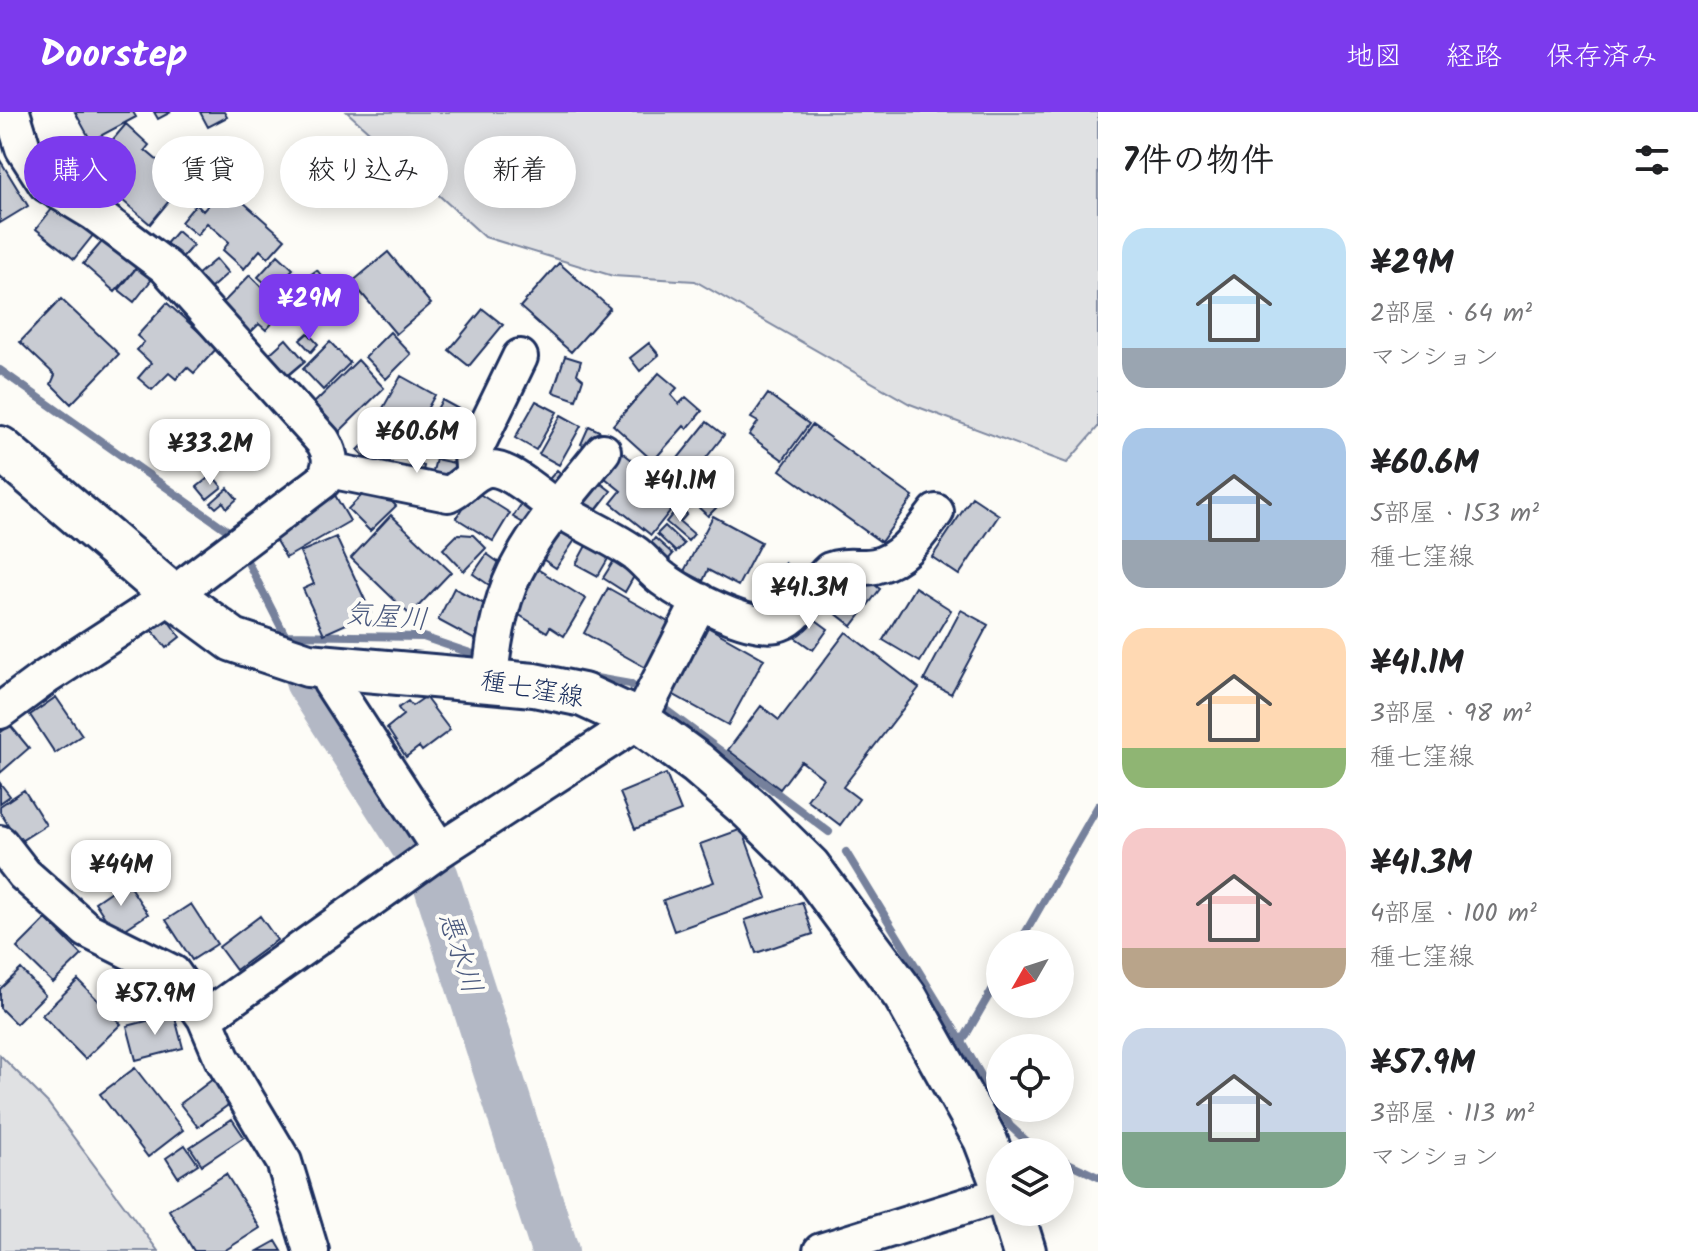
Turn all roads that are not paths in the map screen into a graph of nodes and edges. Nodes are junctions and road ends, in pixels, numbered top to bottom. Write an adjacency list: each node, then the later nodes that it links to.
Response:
1 (12, 112): 5 (street)
2 (520, 357): 6 (street)
3 (0, 448): 9 (main road, 種七窪線)
4 (603, 451): 7 (street)
5 (329, 470): 6 (street); 9 (street)
6 (477, 473): 7 (street)
7 (558, 509): 10 (street); 12 (street)
8 (936, 512): 10 (street)
9 (172, 595): 11 (main road, 種七窪線); 14 (street)
10 (700, 601): 13 (street)
11 (329, 667): 12 (main road, 種七窪線); 16 (street)
12 (491, 667): 13 (main road, 種七窪線)
13 (648, 703): 16 (street); 18 (main road, 種七窪線)
14 (0, 711)
15 (0, 843): 17 (street)
16 (429, 858): 17 (street)
17 (205, 1018): 21 (street)
18 (986, 1142)
19 (986, 1199): 22 (street)
20 (1016, 1226): 23 (main road)
21 (311, 1251)
22 (821, 1251)
23 (1024, 1251)

